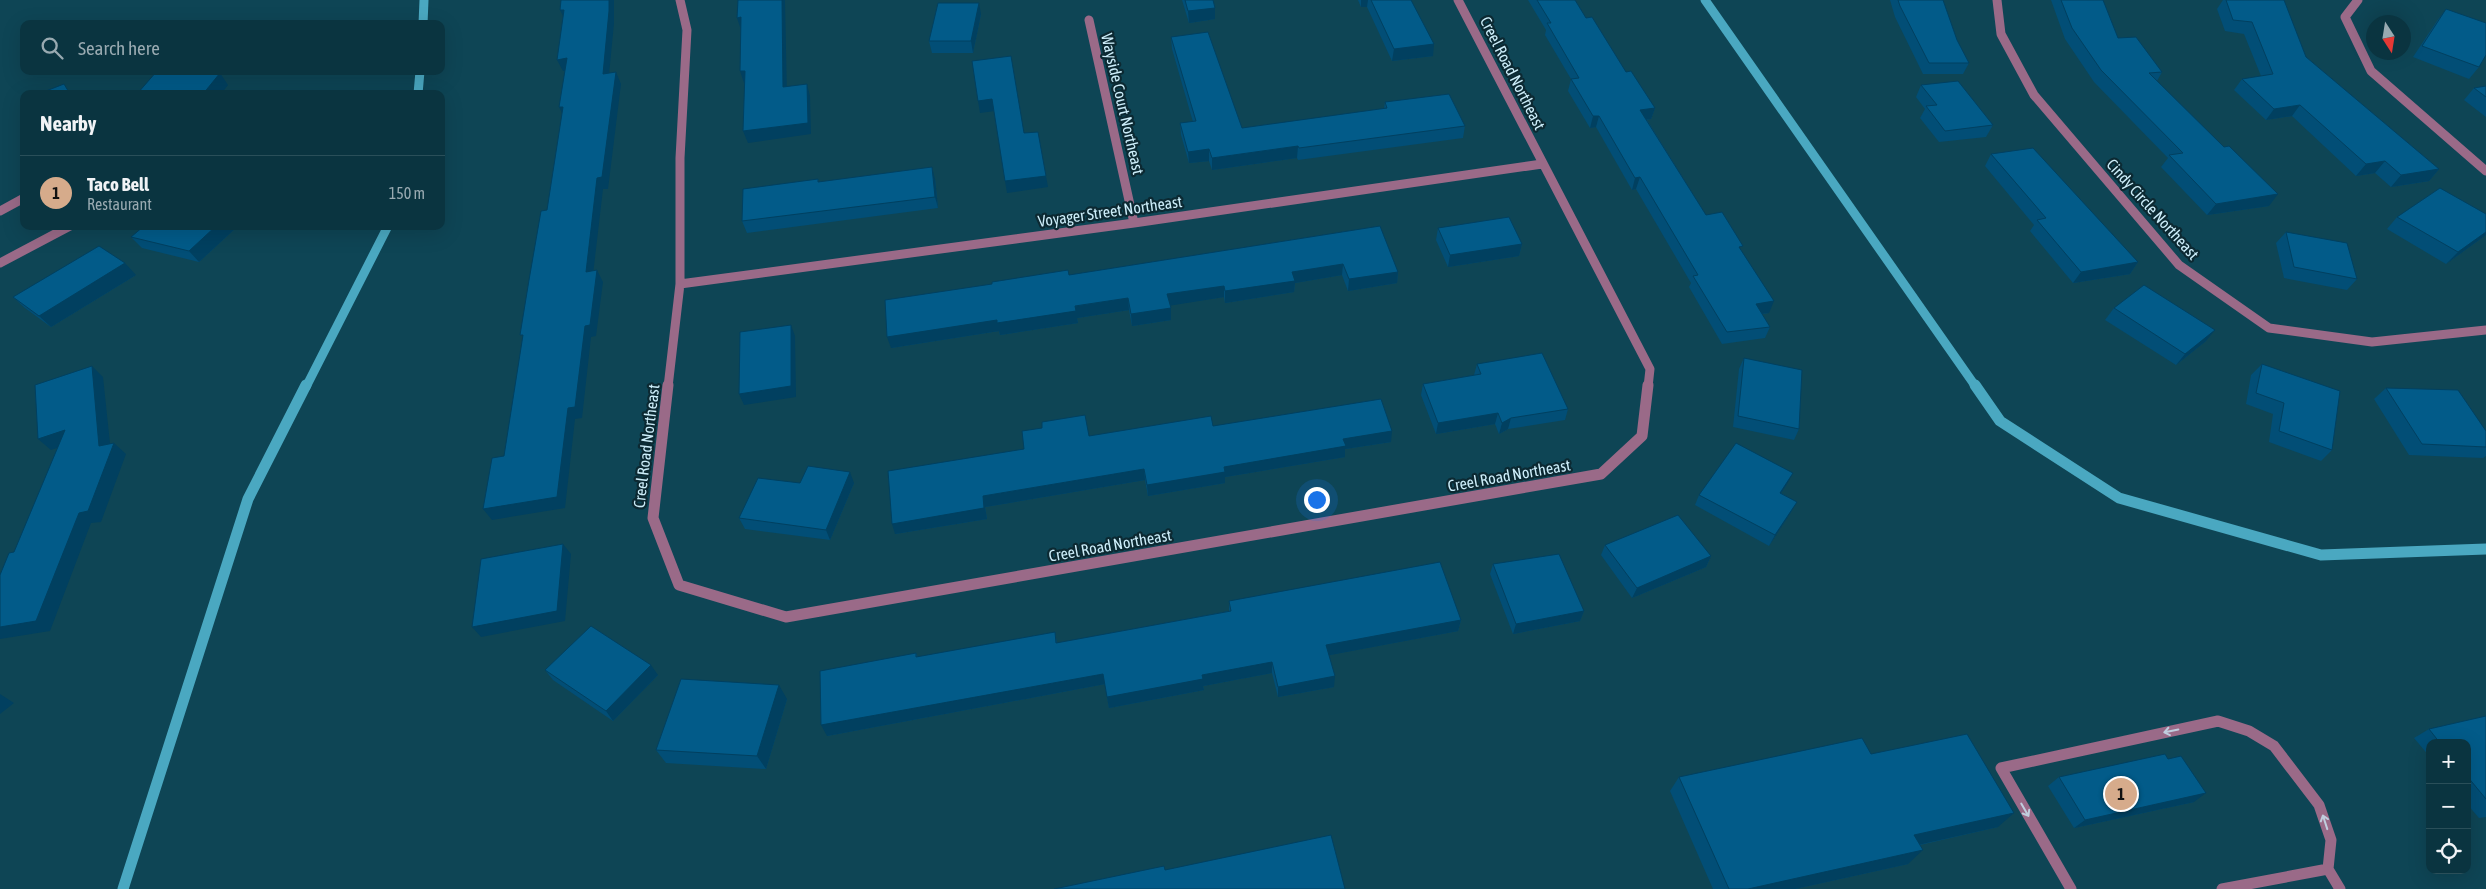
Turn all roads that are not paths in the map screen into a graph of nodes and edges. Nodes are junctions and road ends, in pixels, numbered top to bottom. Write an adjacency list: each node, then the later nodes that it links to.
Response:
1 (680, 0): 13 (street, Creel Road Northeast)
2 (1458, 0): 6 (street, Creel Road Northeast)
3 (1997, 0): 14 (street, Cindy Circle Northeast)
4 (2358, 0): 7 (street)
5 (1089, 20): 10 (street, Wayside Court Northeast)
6 (1542, 164): 10 (street, Voyager Street Northeast); 13 (street, Creel Road Northeast)
7 (2486, 171)
8 (20, 200): 9 (street)
9 (0, 211)
10 (1134, 223): 13 (street, Voyager Street Northeast)
11 (62, 230): 12 (street)
12 (0, 263)
13 (680, 284)
14 (2486, 330)
15 (2328, 870): 16 (street, one-way to 16); 17 (street); 18 (street)
16 (2071, 889)
17 (2222, 889)
18 (2340, 889)

